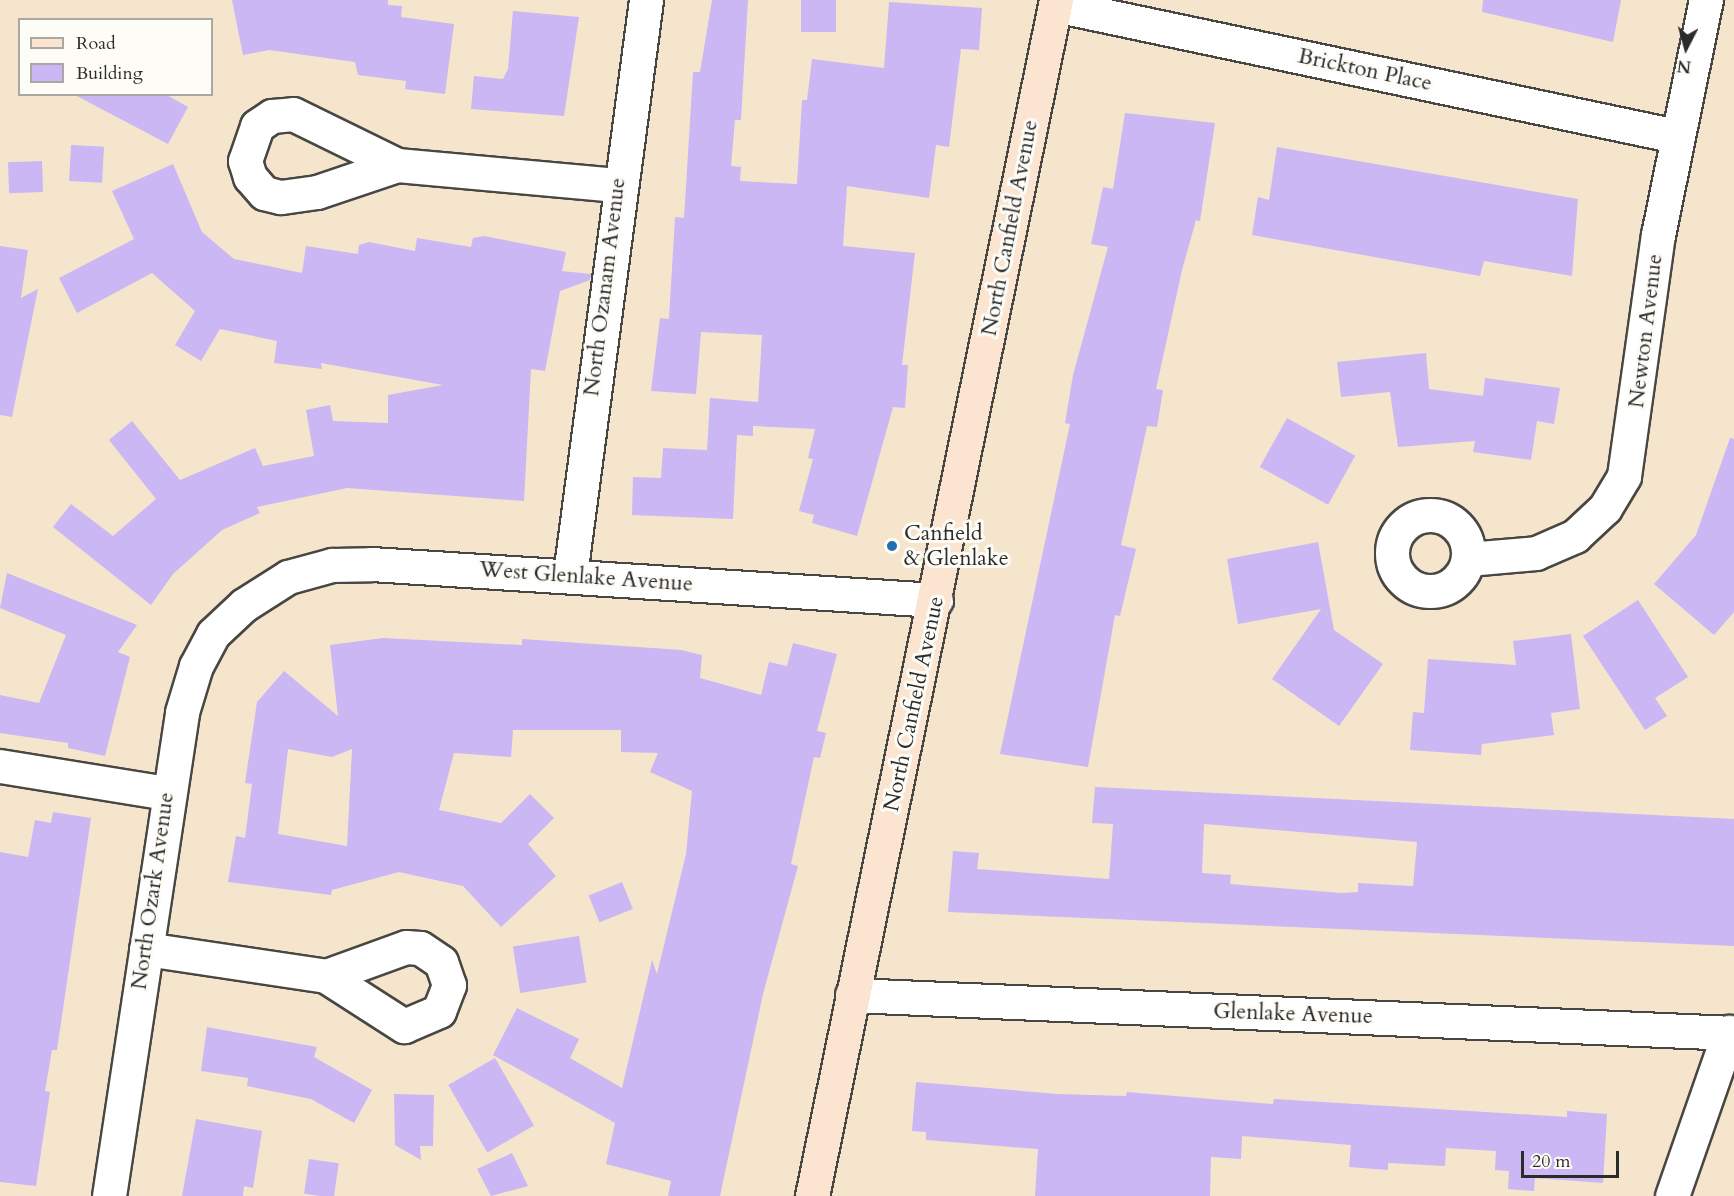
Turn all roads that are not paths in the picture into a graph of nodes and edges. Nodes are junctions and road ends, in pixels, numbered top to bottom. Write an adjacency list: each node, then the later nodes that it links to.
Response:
1 (646, 0): 6 (street, North Ozanam Avenue)
2 (1706, 0): 4 (street, Newton Avenue)
3 (1055, 3): 4 (street, Brickton Place); 9 (street, North Canfield Avenue)
4 (1676, 136): 7 (street, Newton Avenue)
5 (397, 165): 6 (street)
6 (617, 185): 8 (street, North Ozanam Avenue)
7 (1468, 559)
8 (570, 575): 9 (street, West Glenlake Avenue); 10 (street, West Glenlake Avenue)
9 (936, 600): 15 (street, North Canfield Avenue)
10 (244, 605): 12 (street, North Ozark Avenue)
11 (0, 766): 12 (street)
12 (166, 793): 13 (street, North Ozark Avenue)
13 (146, 949): 14 (street); 17 (street, North Ozark Avenue)
14 (326, 976)
15 (852, 995): 16 (street, Glenlake Avenue); 18 (street, North Canfield Avenue)
16 (1732, 1032): 19 (street)
17 (109, 1196)
18 (812, 1196)
19 (1672, 1196)

